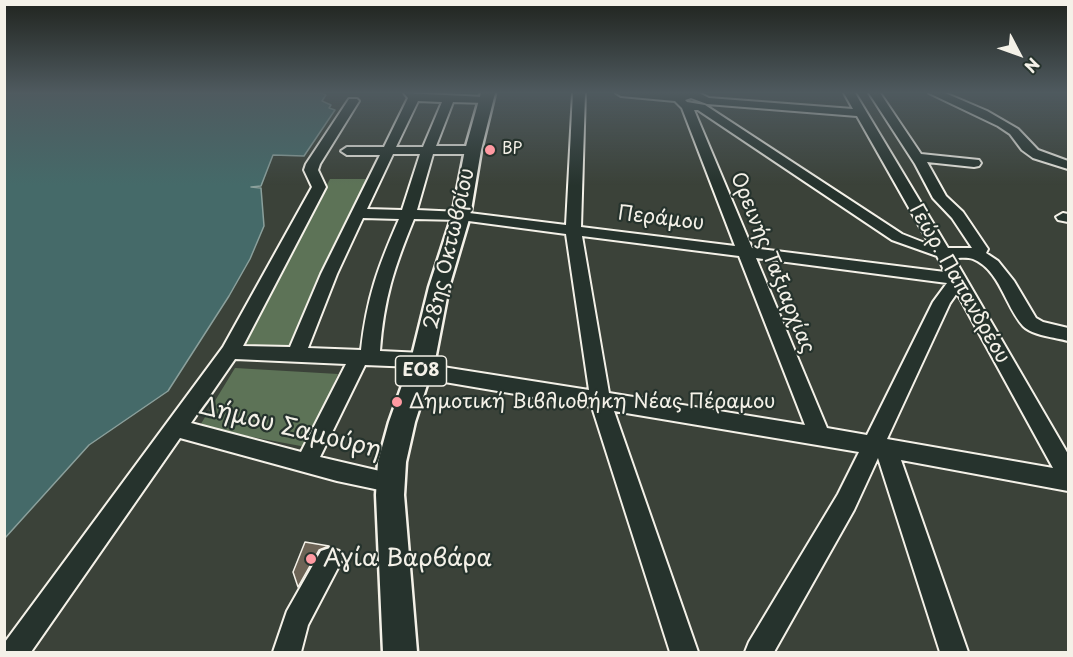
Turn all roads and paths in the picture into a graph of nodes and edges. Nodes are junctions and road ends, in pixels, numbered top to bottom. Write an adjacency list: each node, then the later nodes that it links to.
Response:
1 (339, 124): 27 (street)
2 (400, 124): 12 (street)
3 (437, 124): 13 (street)
4 (480, 124): 14 (main road, 28ης Οκτωβρίου / ΕΟ8)
5 (578, 124): 21 (street)
6 (700, 124): 22 (street, Ορεινής Ταξιαρχίας)
7 (728, 124): 23 (street)
8 (866, 124): 23 (street, Γεώρ. Παπανδρέου)
9 (895, 124): 15 (street)
10 (1002, 124): 17 (street)
11 (347, 150): 12 (street)
12 (389, 150): 13 (street); 18 (street)
13 (428, 150): 14 (street); 19 (street)
14 (473, 150): 20 (main road, 28ης Οκτωβρίου / ΕΟ8)
15 (917, 157): 16 (street); 24 (street)
16 (974, 163)
17 (1068, 165)
18 (357, 213): 19 (street, Περάμου); 28 (street)
19 (408, 215): 20 (street, Περάμου); 29 (street)
20 (461, 216): 21 (street, Περάμου); 30 (main road, 28ης Οκτωβρίου / ΕΟ8)
21 (573, 229): 22 (street, Περάμου); 31 (street)
22 (744, 250): 25 (street, Περάμου); 33 (street, Ορεινής Ταξιαρχίας)
23 (942, 251): 24 (street); 25 (street, Γεώρ. Παπανδρέου)
24 (975, 253): 26 (street)
25 (958, 279): 34 (street); 36 (street, Γεώρ. Παπανδρέου)
26 (1068, 334)
27 (230, 352): 28 (street); 32 (street)
28 (296, 356): 29 (street)
29 (364, 357): 30 (street); 35 (street)
30 (422, 365): 31 (street); 38 (main road, 28ης Οκτωβρίου / ΕΟ8)
31 (600, 400): 33 (street); 43 (street)
32 (176, 428): 35 (street, Δήμου Σαμούρη); 40 (street)
33 (820, 436): 34 (street)
34 (879, 447): 37 (street); 44 (street); 45 (street)
35 (307, 461): 38 (street, Δήμου Σαμούρη)
36 (1068, 474)
37 (1068, 481)
38 (389, 483): 42 (main road, 28ης Οκτωβρίου / ΕΟ8)
39 (330, 560): 41 (street)
40 (15, 652)
41 (287, 652)
42 (400, 652)
43 (684, 652)
44 (759, 652)
45 (954, 652)

